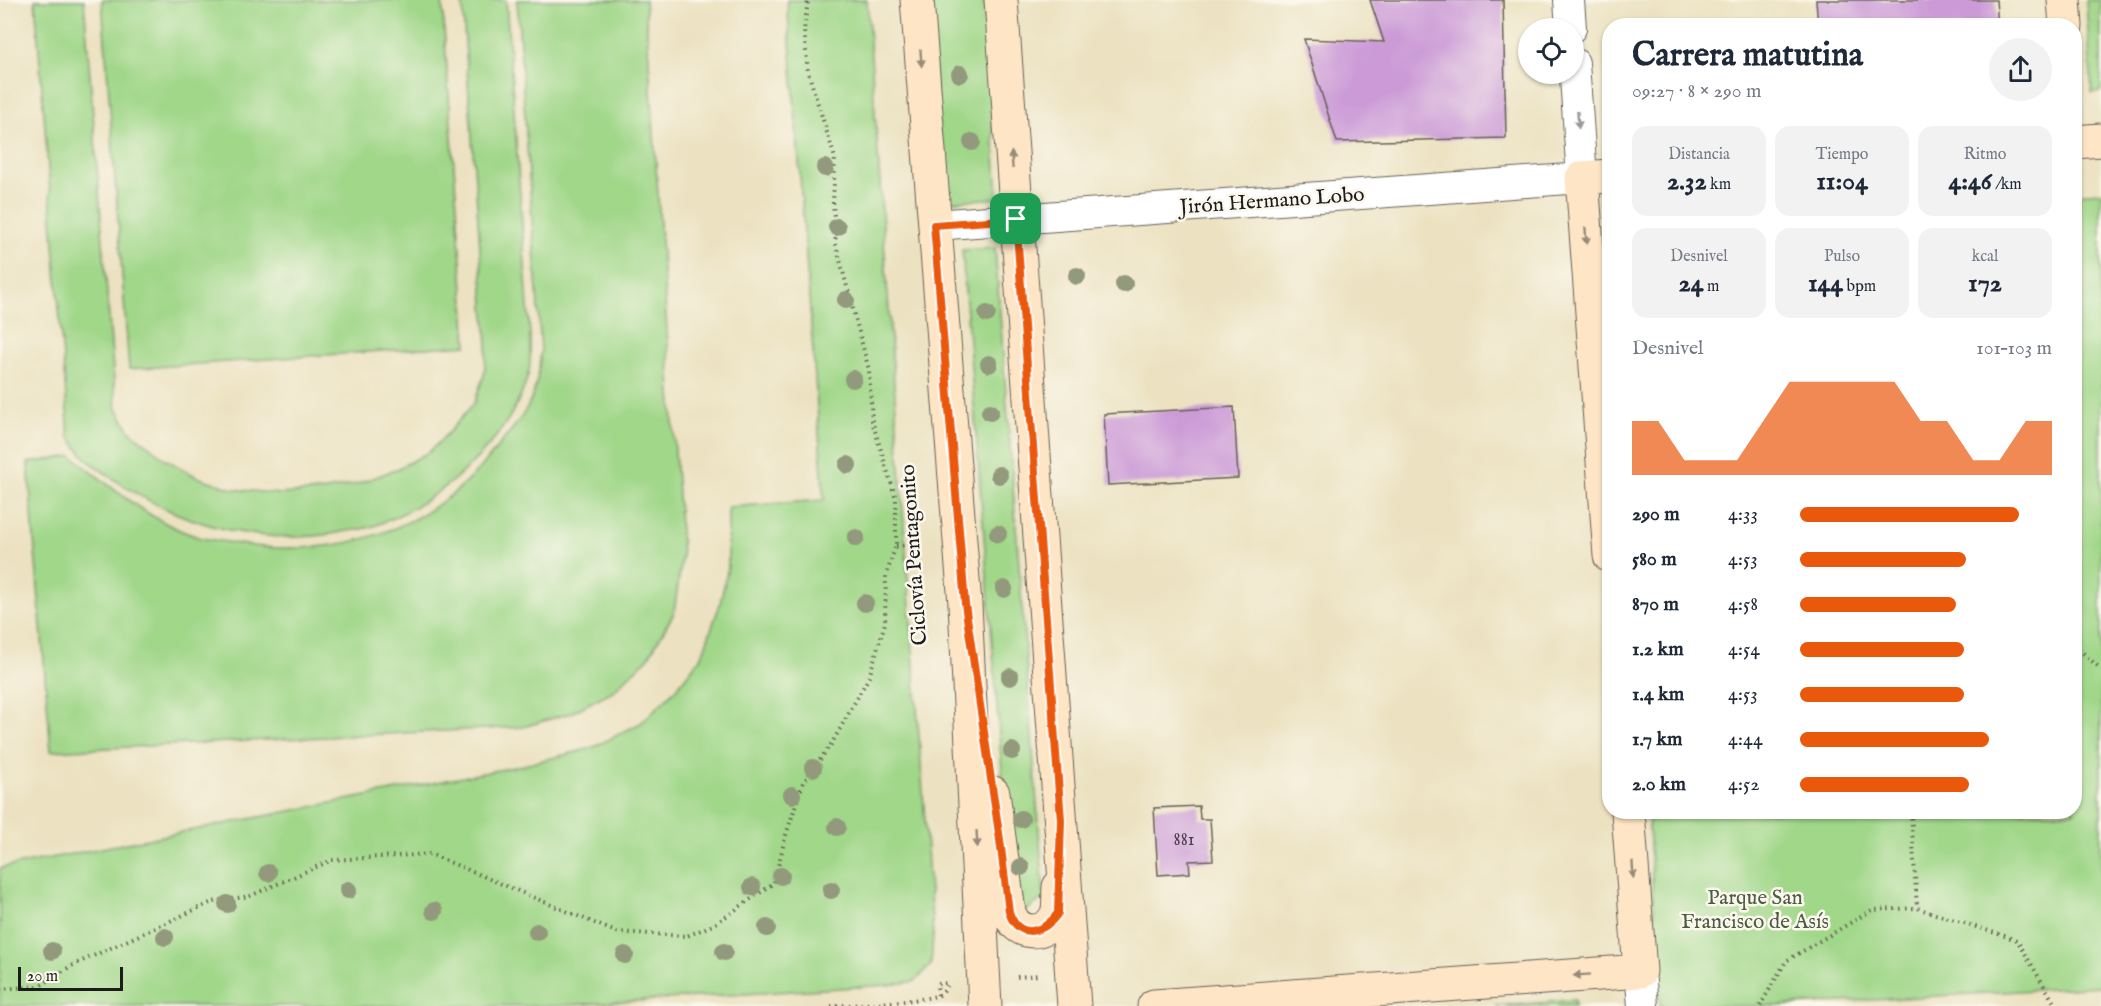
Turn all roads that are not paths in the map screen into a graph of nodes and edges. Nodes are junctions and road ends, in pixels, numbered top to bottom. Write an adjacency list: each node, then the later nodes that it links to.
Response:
1 (917, 0): 12 (main road, one-way to 12)
2 (1001, 0): 11 (main road, one-way to 2)
3 (1569, 0): 5 (street)
4 (2064, 0): 6 (main road)
5 (1570, 18)
6 (2065, 18)
7 (1578, 84): 10 (street, one-way to 10)
8 (2101, 140): 9 (main road)
9 (2082, 141)
10 (1596, 177): 11 (street, Jirón Hermano Lobo); 13 (main road, one-way to 13)
11 (1016, 219): 12 (street, Jirón Hermano Lobo); 16 (main road)
12 (934, 225): 14 (main road)
13 (1602, 339)
14 (965, 604): 16 (main road); 18 (main road, one-way to 18)
15 (1629, 819): 17 (main road, one-way to 17)
16 (1061, 820): 19 (main road)
17 (1640, 971): 20 (main road, one-way to 20); 21 (street)
18 (985, 1006)
19 (1074, 1006)
20 (1154, 1006)
21 (1643, 1006)

